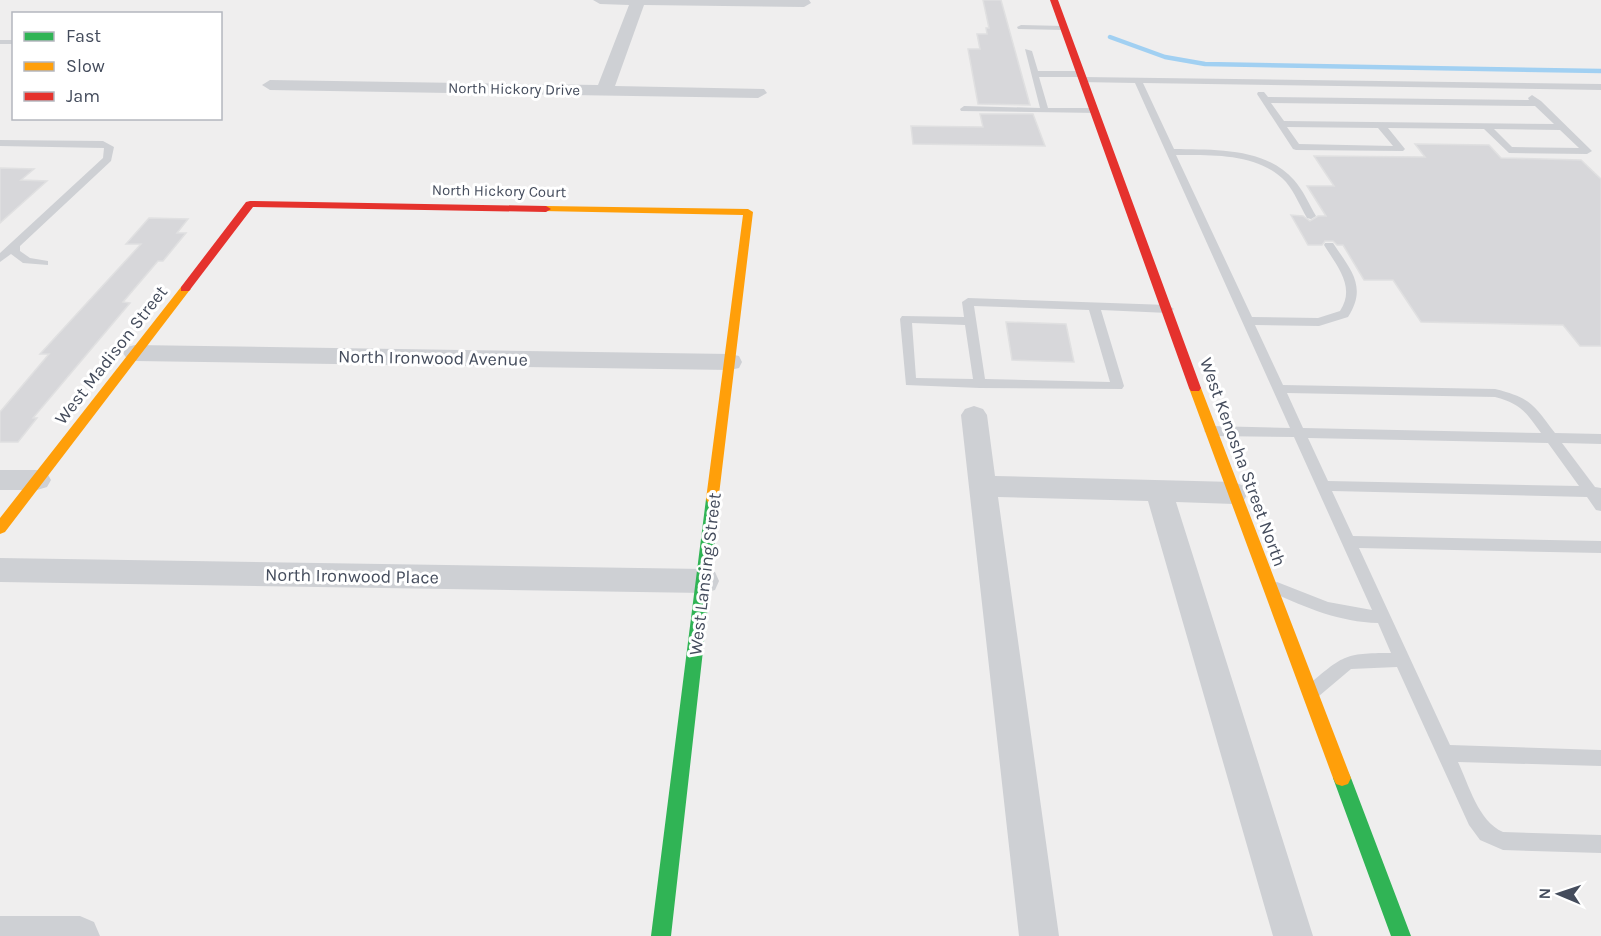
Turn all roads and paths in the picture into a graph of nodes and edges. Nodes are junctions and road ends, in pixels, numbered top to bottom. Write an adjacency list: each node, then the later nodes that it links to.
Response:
1 (600, 0): 2 (street)
2 (638, 0): 4 (street); 16 (street)
3 (1054, 0): 6 (street, West Kenosha Street North)
4 (804, 3)
5 (1021, 27): 6 (lane)
6 (1064, 28): 9 (street, West Kenosha Street North)
7 (1028, 51): 8 (lane)
8 (1034, 74): 9 (lane); 23 (lane)
9 (1082, 77): 10 (lane); 24 (street, West Kenosha Street North)
10 (1138, 81): 11 (lane); 32 (lane)
11 (1254, 82): 12 (lane); 18 (lane)
12 (1386, 84): 14 (lane); 19 (lane)
13 (270, 85): 16 (street, North Hickory Drive)
14 (1520, 86): 15 (lane); 20 (lane)
15 (1601, 87)
16 (605, 90): 17 (street, North Hickory Drive)
17 (758, 93)
18 (1265, 100): 19 (lane); 26 (lane)
19 (1401, 102): 20 (lane); 22 (lane)
20 (1538, 104): 30 (lane)
21 (964, 109): 23 (lane)
22 (1407, 110)
23 (1045, 111): 24 (lane)
24 (1095, 111): 41 (street, West Kenosha Street North)
25 (1414, 118): 28 (lane)
26 (1280, 124): 27 (lane); 27 (lane)
27 (1381, 125): 28 (lane)
28 (1421, 126): 29 (lane)
29 (1487, 126): 30 (lane); 30 (lane)
30 (1563, 127)
31 (0, 142): 37 (lane)
32 (1171, 152): 35 (lane); 43 (lane)
33 (250, 204): 34 (street, North Hickory Court); 44 (street, West Madison Street)
34 (748, 212): 45 (street, West Lansing Street)
35 (1311, 216)
36 (1329, 245): 43 (lane)
37 (15, 247): 38 (lane); 39 (lane)
38 (0, 259)
39 (44, 263)
40 (1094, 306): 41 (lane); 42 (lane); 46 (lane)
41 (1168, 309): 49 (street, West Kenosha Street North)
42 (971, 321): 46 (lane); 46 (lane)
43 (1247, 321): 47 (lane)
44 (135, 353): 45 (street, North Ironwood Avenue); 54 (street, West Madison Street)
45 (730, 362): 65 (street, West Lansing Street)
46 (980, 384)
47 (1279, 389): 50 (lane); 51 (lane)
48 (974, 416): 55 (street)
49 (1211, 431): 50 (lane); 59 (street, West Kenosha Street North)
50 (1299, 433): 51 (lane); 56 (lane)
51 (1552, 438): 52 (lane); 58 (lane)
52 (1601, 439)
53 (0, 480): 54 (street)
54 (37, 480): 61 (street, West Madison Street)
55 (982, 486): 57 (street); 76 (street)
56 (1323, 486): 58 (lane); 62 (lane)
57 (1159, 490): 59 (street); 77 (street)
58 (1596, 492): 60 (lane)
59 (1234, 493): 66 (street, West Kenosha Street North)
60 (1601, 506)
61 (0, 528)
62 (1349, 542): 63 (lane); 67 (lane)
63 (1601, 548)
64 (0, 570): 65 (street, North Ironwood Place)
65 (704, 581): 75 (street, West Lansing Street)
66 (1269, 585): 67 (lane); 69 (street, West Kenosha Street North)
67 (1383, 617): 68 (lane)
68 (1402, 660): 69 (lane); 70 (lane)
69 (1310, 693): 78 (street, West Kenosha Street North)
70 (1445, 753): 71 (lane); 72 (lane)
71 (1601, 758)
72 (1601, 844)
73 (0, 936): 74 (street)
74 (80, 936)
75 (661, 936)
76 (1039, 936)
77 (1293, 936)
78 (1401, 936)

